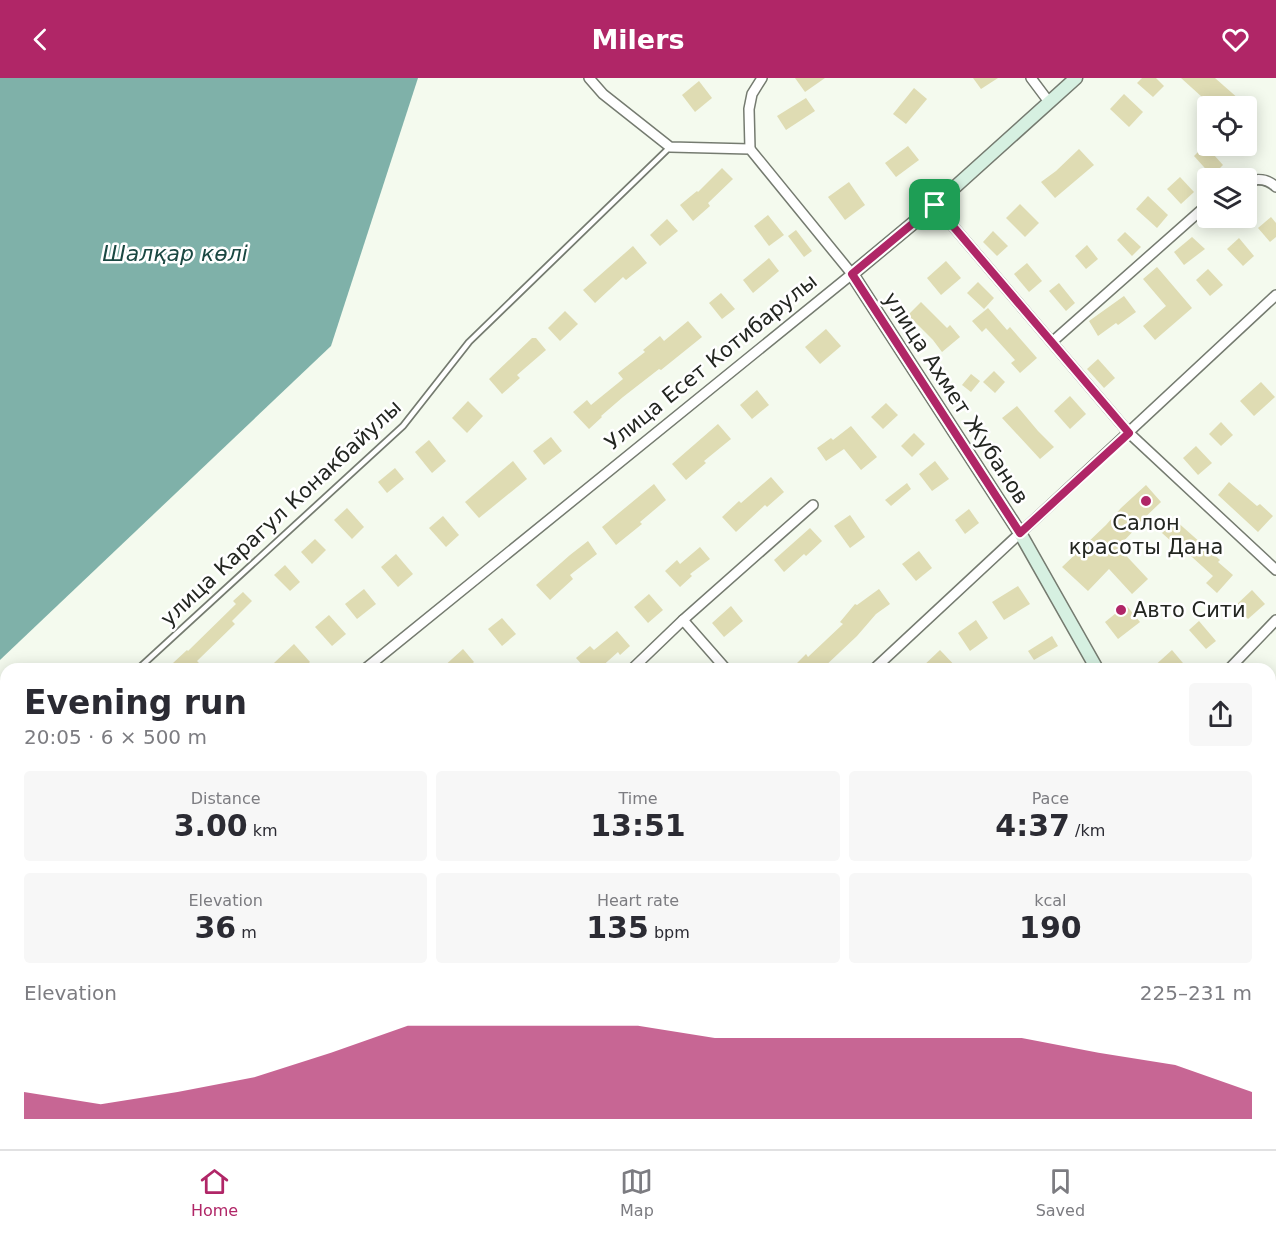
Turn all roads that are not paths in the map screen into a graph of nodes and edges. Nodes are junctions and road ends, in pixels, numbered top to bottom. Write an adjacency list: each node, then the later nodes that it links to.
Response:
1 (590, 78): 6 (street)
2 (762, 78): 7 (street)
3 (1031, 78): 5 (street)
4 (1076, 78): 5 (main road, Улица Есет Котибарулы)
5 (1049, 102): 10 (main road, Улица Есет Котибарулы)
6 (670, 147): 7 (street); 21 (lane, улица Карагул Конакбайулы)
7 (750, 149): 12 (street)
8 (1257, 179): 9 (street)
9 (1276, 188)
10 (935, 205): 12 (main road, Улица Есет Котибарулы); 14 (street)
11 (1197, 214): 14 (street)
12 (852, 274): 17 (main road, улица Ахмет Жубанов); 22 (street, Улица Есет Котибарулы)
13 (1276, 295): 15 (street)
14 (1052, 342): 15 (street)
15 (1129, 433): 17 (street); 18 (street)
16 (813, 505): 19 (street)
17 (1020, 533): 25 (street); 26 (main road, улица Ахмет Жубанов)
18 (1276, 570)
19 (683, 620): 23 (street); 24 (street)
20 (1276, 620): 27 (street)
21 (145, 663)
22 (372, 663)
23 (638, 663)
24 (721, 663)
25 (880, 663)
26 (1094, 663)
27 (1235, 663)

